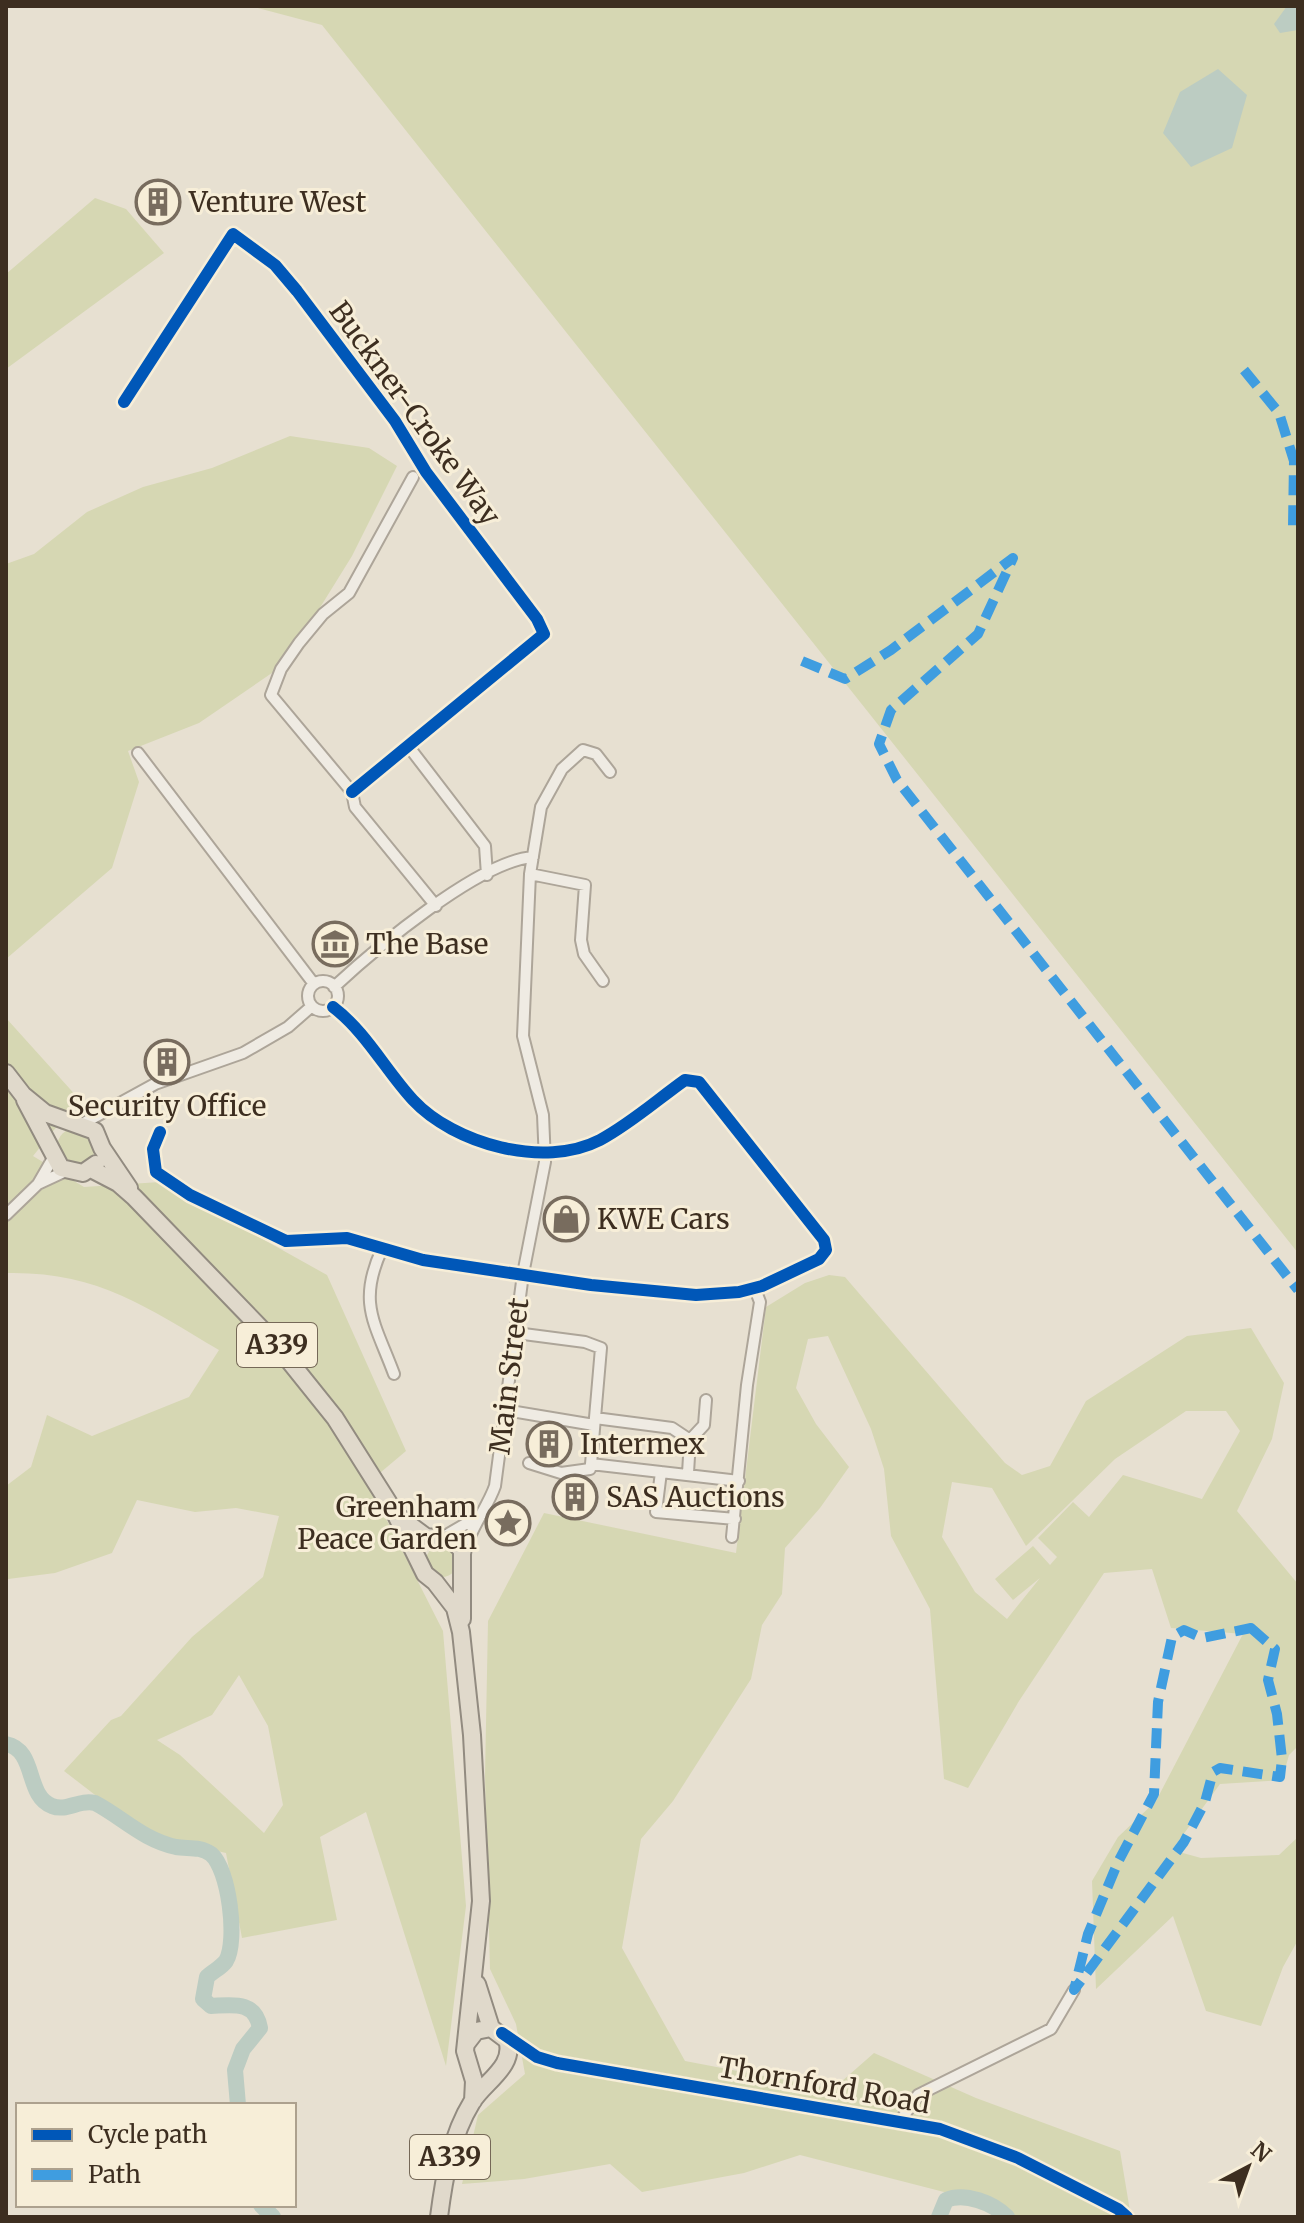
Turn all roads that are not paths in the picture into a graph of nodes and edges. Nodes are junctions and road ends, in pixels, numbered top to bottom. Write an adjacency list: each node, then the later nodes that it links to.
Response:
1 (124, 402): 3 (street, Buckner-Croke Way)
2 (413, 477): 6 (street)
3 (409, 747): 6 (street); 9 (street)
4 (138, 753): 12 (street)
5 (610, 772): 7 (street, Main Street)
6 (352, 792): 10 (street)
7 (533, 857): 8 (street, Main Street); 9 (street)
8 (530, 874): 11 (street); 22 (street, Main Street)
9 (487, 875): 10 (street)
10 (436, 906): 13 (street)
11 (603, 981)
12 (314, 984): 13 (street); 14 (street)
13 (334, 987): 15 (street)
14 (312, 1006): 15 (street); 18 (street)
15 (333, 1007): 22 (street)
16 (6, 1073): 17 (highway)
17 (23, 1095): 19 (highway); 23 (highway)
18 (115, 1108): 19 (street); 21 (street)
19 (76, 1124): 21 (highway); 23 (highway)
20 (160, 1132): 29 (street)
21 (100, 1142): 24 (highway); 27 (highway, A339)
22 (545, 1151): 30 (street, Main Street); 31 (street)
23 (52, 1153): 25 (highway); 26 (street)
24 (91, 1169): 25 (highway); 27 (highway, A339)
25 (66, 1171): 26 (street)
26 (38, 1184): 28 (street)
27 (134, 1197): 43 (highway, A339)
28 (6, 1215)
29 (382, 1249): 30 (street); 33 (street)
30 (523, 1274): 31 (street); 32 (street, Main Street)
31 (755, 1289): 42 (street)
32 (516, 1333): 35 (street, Main Street); 36 (street)
33 (394, 1374)
34 (706, 1400): 37 (street)
35 (505, 1410): 36 (street); 44 (street, Main Street)
36 (594, 1422): 37 (street); 39 (street)
37 (690, 1440): 41 (street)
38 (529, 1463): 39 (street)
39 (591, 1464): 40 (street)
40 (661, 1472): 41 (street); 45 (street)
41 (688, 1473): 42 (street)
42 (739, 1481): 45 (street)
43 (395, 1513): 47 (highway, A339); 49 (highway, A339)
44 (483, 1514): 47 (street); 48 (street, Main Street)
45 (735, 1519): 46 (street)
46 (732, 1537)
47 (437, 1539): 48 (highway); 49 (highway)
48 (465, 1560): 50 (highway); 51 (highway)
49 (422, 1569): 50 (highway)
50 (435, 1582): 51 (highway)
51 (461, 1632): 52 (highway)
52 (475, 1969): 54 (highway); 55 (highway)
53 (1074, 1990): 60 (street)
54 (497, 2031): 55 (highway); 56 (street, Thornford Road); 58 (highway)
55 (466, 2044): 57 (highway)
56 (537, 2057): 58 (street, Thornford Road); 60 (street, Thornford Road)
57 (471, 2065): 58 (highway); 59 (highway, A339)
58 (503, 2066): 59 (highway, A339)
59 (473, 2101): 61 (highway, A339)
60 (899, 2123): 62 (street, Thornford Road)
61 (439, 2217)
62 (1127, 2217)

